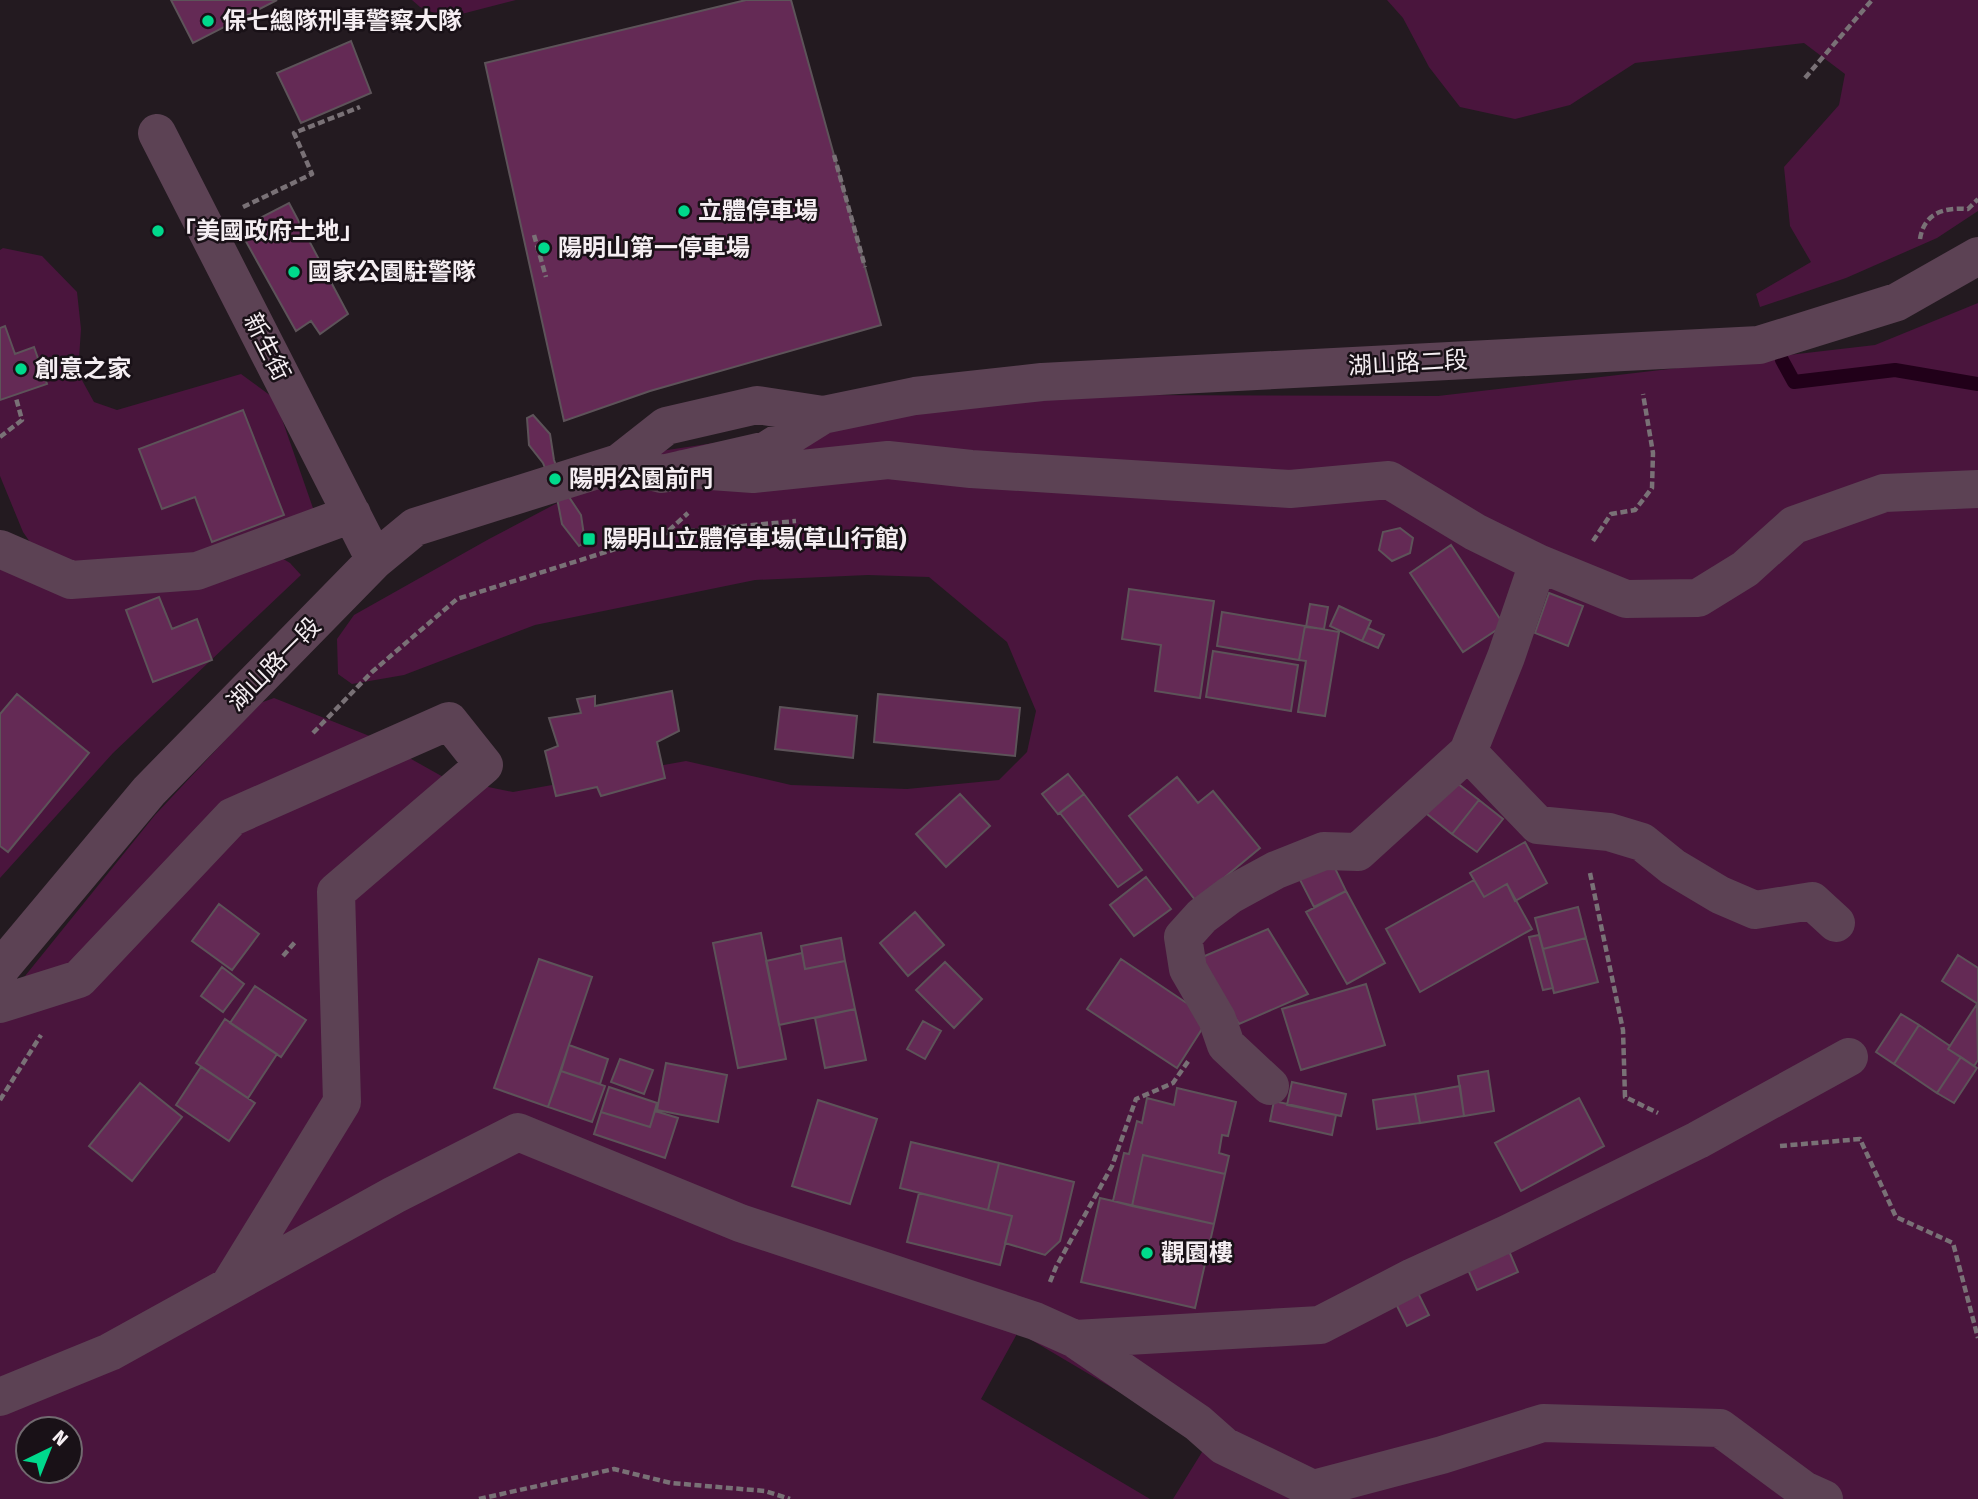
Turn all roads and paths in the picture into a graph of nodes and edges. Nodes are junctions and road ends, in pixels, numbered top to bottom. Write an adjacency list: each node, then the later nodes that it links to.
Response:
1 (1872, 0): 2 (path)
2 (1805, 78)
3 (360, 107): 6 (path)
4 (158, 133): 6 (street, 新生街)
5 (834, 155): 9 (path)
6 (205, 226): 18 (street, 新生街)
7 (534, 235): 10 (path)
8 (1978, 256): 11 (street, 湖山路二段)
9 (865, 267)
10 (546, 277)
11 (1636, 351): 13 (street, 湖山路二段); 23 (path)
12 (16, 398): 14 (path)
13 (823, 415): 15 (street, 湖山路二段); 16 (street, 湖山路二段)
14 (0, 437)
15 (619, 463): 16 (street, 湖山路二段); 22 (street, 湖山路一段)
16 (683, 469): 20 (path); 23 (street)
17 (1978, 489): 23 (street)
18 (352, 514): 21 (street); 22 (street, 新生街)
19 (796, 521): 20 (path)
20 (666, 533): 24 (path)
21 (0, 549)
22 (375, 560): 28 (street, 湖山路一段)
23 (1555, 569): 25 (street)
24 (306, 740)
25 (1468, 752): 26 (street); 30 (street)
26 (1578, 828): 27 (street); 35 (path)
27 (1836, 923)
28 (0, 969)
29 (0, 1004): 37 (street)
30 (1217, 1019): 33 (street); 38 (path)
31 (31, 1049): 34 (path)
32 (1849, 1057): 35 (street)
33 (1270, 1086)
34 (0, 1100)
35 (1698, 1140): 40 (street)
36 (1773, 1146): 39 (path)
37 (230, 1285): 38 (street); 41 (street)
38 (1035, 1321): 40 (street)
39 (1978, 1338)
40 (1075, 1339): 44 (street)
41 (0, 1397)
42 (479, 1499): 43 (path)
43 (790, 1499)
44 (1824, 1499)

